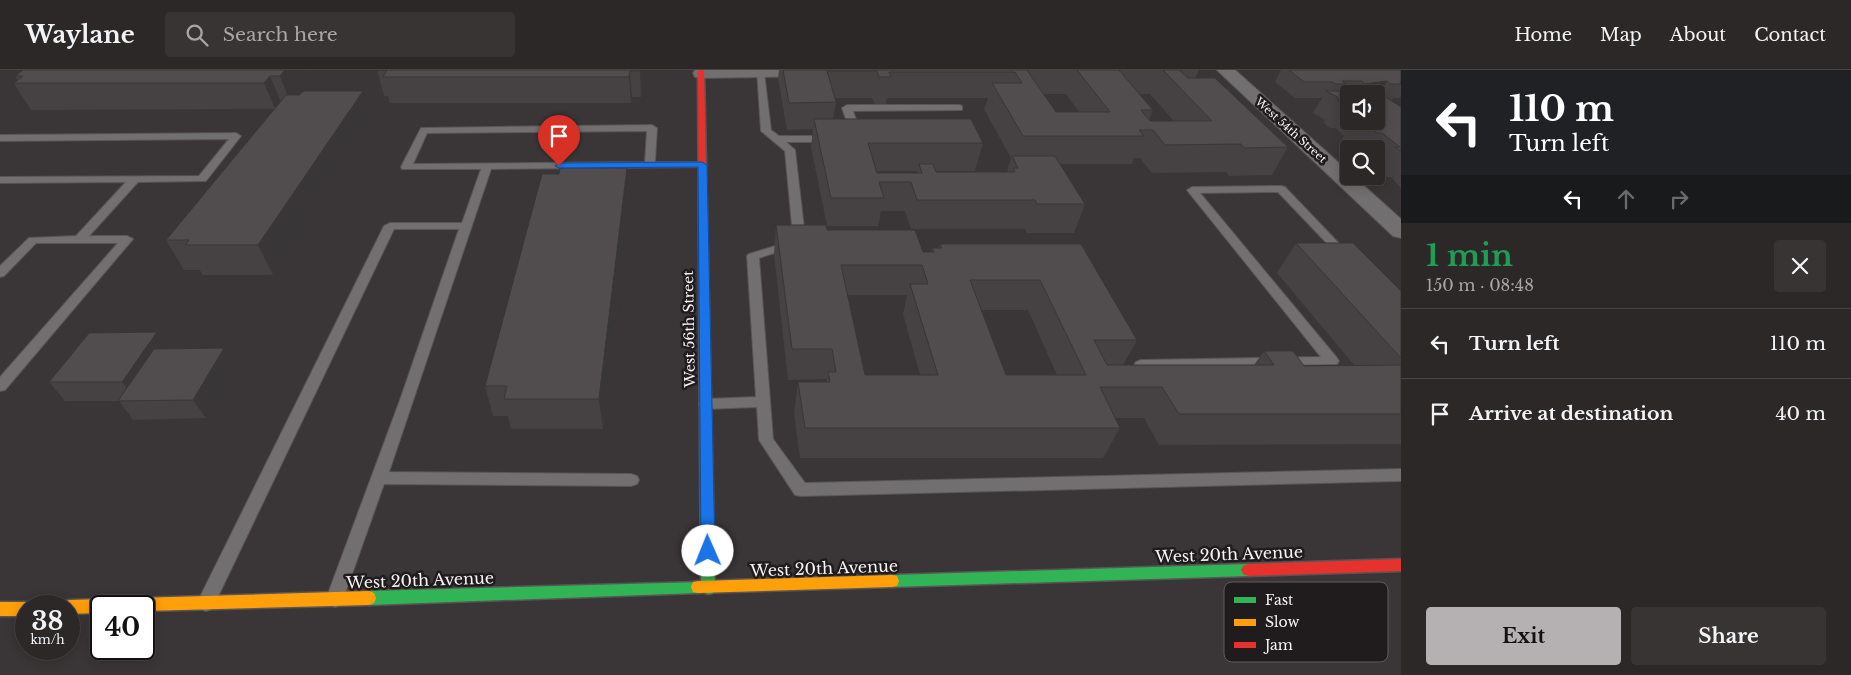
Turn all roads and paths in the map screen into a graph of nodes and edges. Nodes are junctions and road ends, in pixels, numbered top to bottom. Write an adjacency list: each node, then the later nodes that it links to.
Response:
1 (1225, 70): 14 (street, West 54th Street)
2 (701, 71): 4 (street); 9 (street, West 56th Street)
3 (836, 71): 4 (street)
4 (760, 72): 7 (lane)
5 (959, 108): 7 (lane)
6 (0, 138): 11 (lane)
7 (778, 139): 16 (lane)
8 (650, 165): 9 (lane); 10 (lane); 10 (lane)
9 (702, 165): 23 (street, West 56th Street)
10 (487, 166): 13 (lane)
11 (135, 179): 12 (lane); 15 (lane)
12 (0, 180)
13 (466, 226): 25 (lane); 30 (lane)
14 (1401, 231)
15 (80, 239): 19 (lane); 21 (lane)
16 (789, 245): 17 (lane); 22 (lane)
17 (808, 246)
18 (1354, 265): 20 (lane)
19 (0, 273)
20 (1140, 365)
21 (0, 386)
22 (763, 402): 23 (lane); 24 (lane)
23 (706, 404): 28 (street, West 56th Street)
24 (1401, 475)
25 (377, 478): 26 (lane); 29 (lane)
26 (631, 480)
27 (1401, 565): 28 (street, West 20th Avenue)
28 (708, 588): 29 (street, West 20th Avenue)
29 (335, 599): 30 (street, West 20th Avenue)
30 (206, 603): 31 (street, West 20th Avenue)
31 (80, 607)
32 (15, 608): 33 (street)
33 (0, 609)

